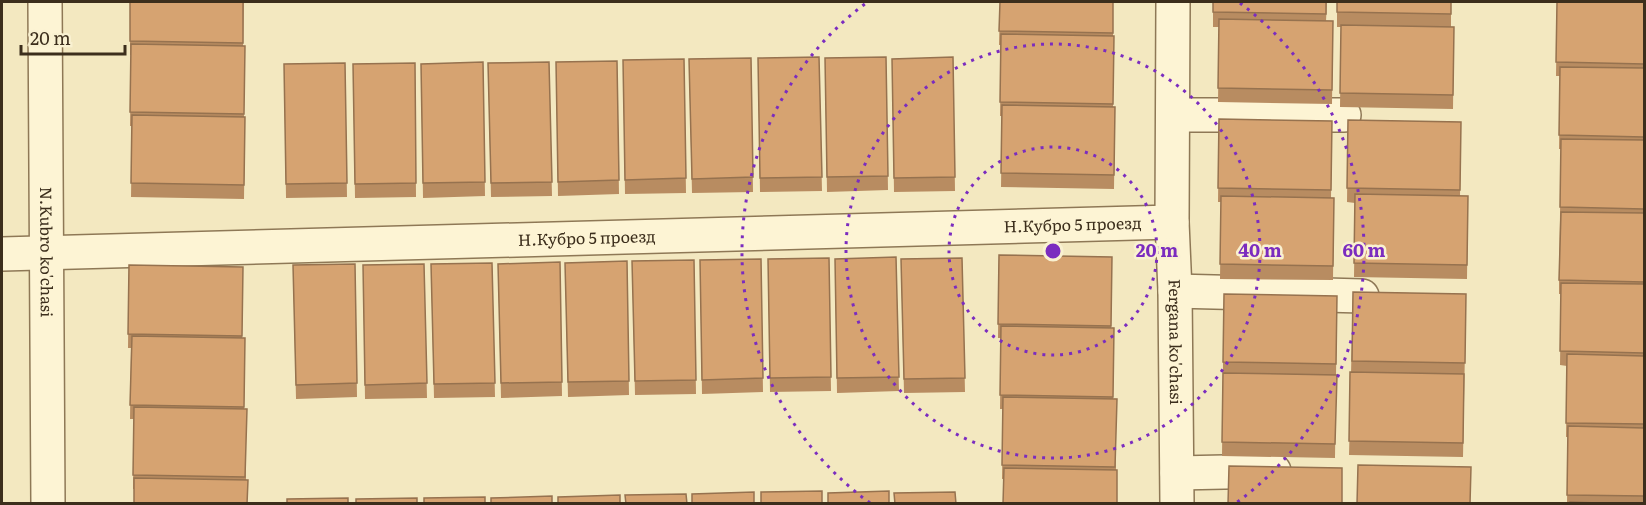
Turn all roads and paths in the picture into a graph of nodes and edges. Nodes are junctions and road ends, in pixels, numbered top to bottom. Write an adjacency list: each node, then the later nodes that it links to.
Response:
1 (45, 2): 6 (street, N.Kubro ko'chasi)
2 (1173, 2): 3 (street, Fergana ko'chasi)
3 (1174, 115): 4 (street); 5 (street, Fergana ko'chasi)
4 (1344, 115)
5 (1172, 222): 6 (street, Н.Кубро 5 проезд); 8 (street, Fergana ko'chasi)
6 (46, 253): 7 (street, Н.Кубро 5 проезд); 12 (street, N.Kubro ko'chasi)
7 (2, 254)
8 (1175, 291): 9 (street); 11 (street, Fergana ko'chasi)
9 (1362, 296)
10 (1307, 470): 11 (street)
11 (1177, 488)
12 (48, 504)

